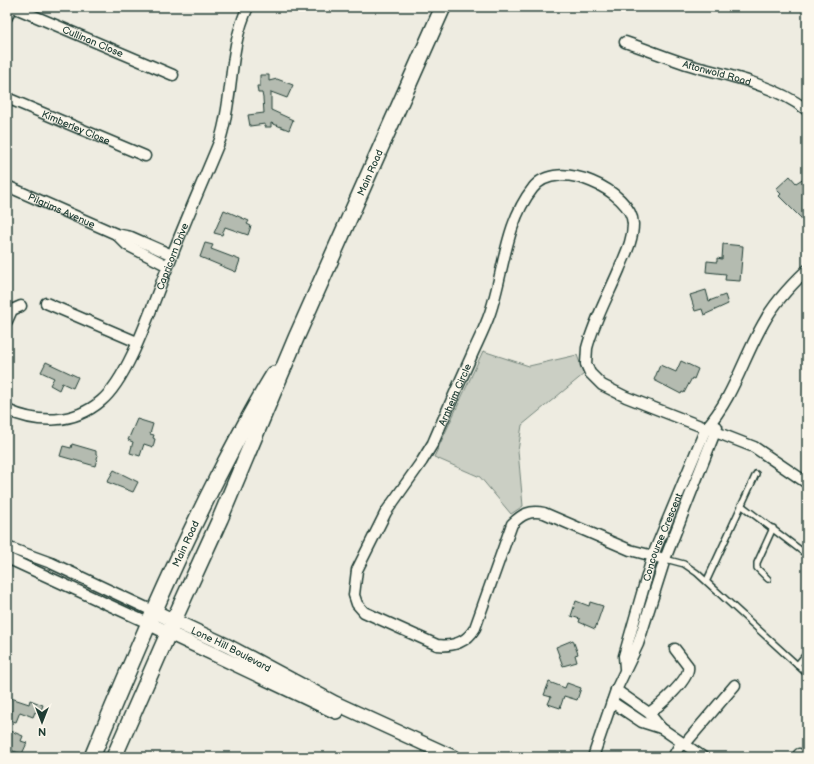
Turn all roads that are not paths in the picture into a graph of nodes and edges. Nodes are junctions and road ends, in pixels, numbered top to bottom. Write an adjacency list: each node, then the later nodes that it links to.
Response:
1 (12, 7): 4 (street); 6 (street, Cullinan Close)
2 (248, 7): 12 (street, Capricorn Drive)
3 (443, 7): 18 (main road, Main Road)
4 (7, 17)
5 (625, 42): 8 (street, Aftonwold Road)
6 (173, 76)
7 (7, 98): 9 (street, Kimberley Close)
8 (807, 110)
9 (145, 156)
10 (7, 186): 11 (street, Pilgrims Avenue)
11 (116, 234): 12 (street, Pilgrims Avenue); 13 (street, Pilgrims Avenue)
12 (172, 255): 13 (street, Capricorn Drive)
13 (168, 266): 19 (street, Capricorn Drive)
14 (807, 270): 21 (street, Concourse Crescent)
15 (46, 303): 19 (street)
16 (21, 306): 17 (street)
17 (7, 321)
18 (296, 338): 35 (main road, Main Road); 36 (main road, Main Road)
19 (137, 342): 20 (street, Capricorn Drive)
20 (7, 410)
21 (719, 413): 22 (street, Concourse Crescent); 23 (street, Concourse Crescent)
22 (706, 428): 23 (street, Arnheim Circle); 29 (street, Concourse Crescent); 29 (street, Arnheim Circle)
23 (716, 432): 25 (street, Arnheim Circle); 32 (street, Concourse Crescent)
24 (756, 474): 26 (lane)
25 (807, 483)
26 (741, 505): 27 (lane); 34 (lane)
27 (773, 528): 30 (lane); 33 (lane)
28 (7, 547): 35 (street, Lone Hill Boulevard)
29 (654, 555): 32 (street, Arnheim Circle); 40 (street, Concourse Crescent)
30 (807, 555)
31 (7, 558): 35 (street, Lone Hill Boulevard)
32 (665, 559): 34 (lane); 40 (street, Concourse Crescent)
33 (768, 579)
34 (707, 580): 39 (lane)
35 (151, 617): 36 (street, Lone Hill Boulevard); 48 (main road, Main Road)
36 (171, 626): 49 (main road, Main Road); 50 (street, Lone Hill Boulevard); 51 (street, Lone Hill Boulevard)
37 (675, 649): 45 (street)
38 (807, 653): 39 (lane)
39 (797, 665): 41 (lane)
40 (626, 668): 43 (street, Concourse Crescent)
41 (807, 674)
42 (735, 685): 47 (street)
43 (616, 690): 44 (street, Concourse Crescent); 45 (street)
44 (612, 702): 46 (street); 52 (street, Concourse Crescent)
45 (649, 713): 46 (street)
46 (661, 728): 47 (street)
47 (683, 744): 53 (street); 54 (street)
48 (92, 757)
49 (114, 757)
50 (437, 757)
51 (453, 757)
52 (594, 757)
53 (673, 757)
54 (703, 757)

